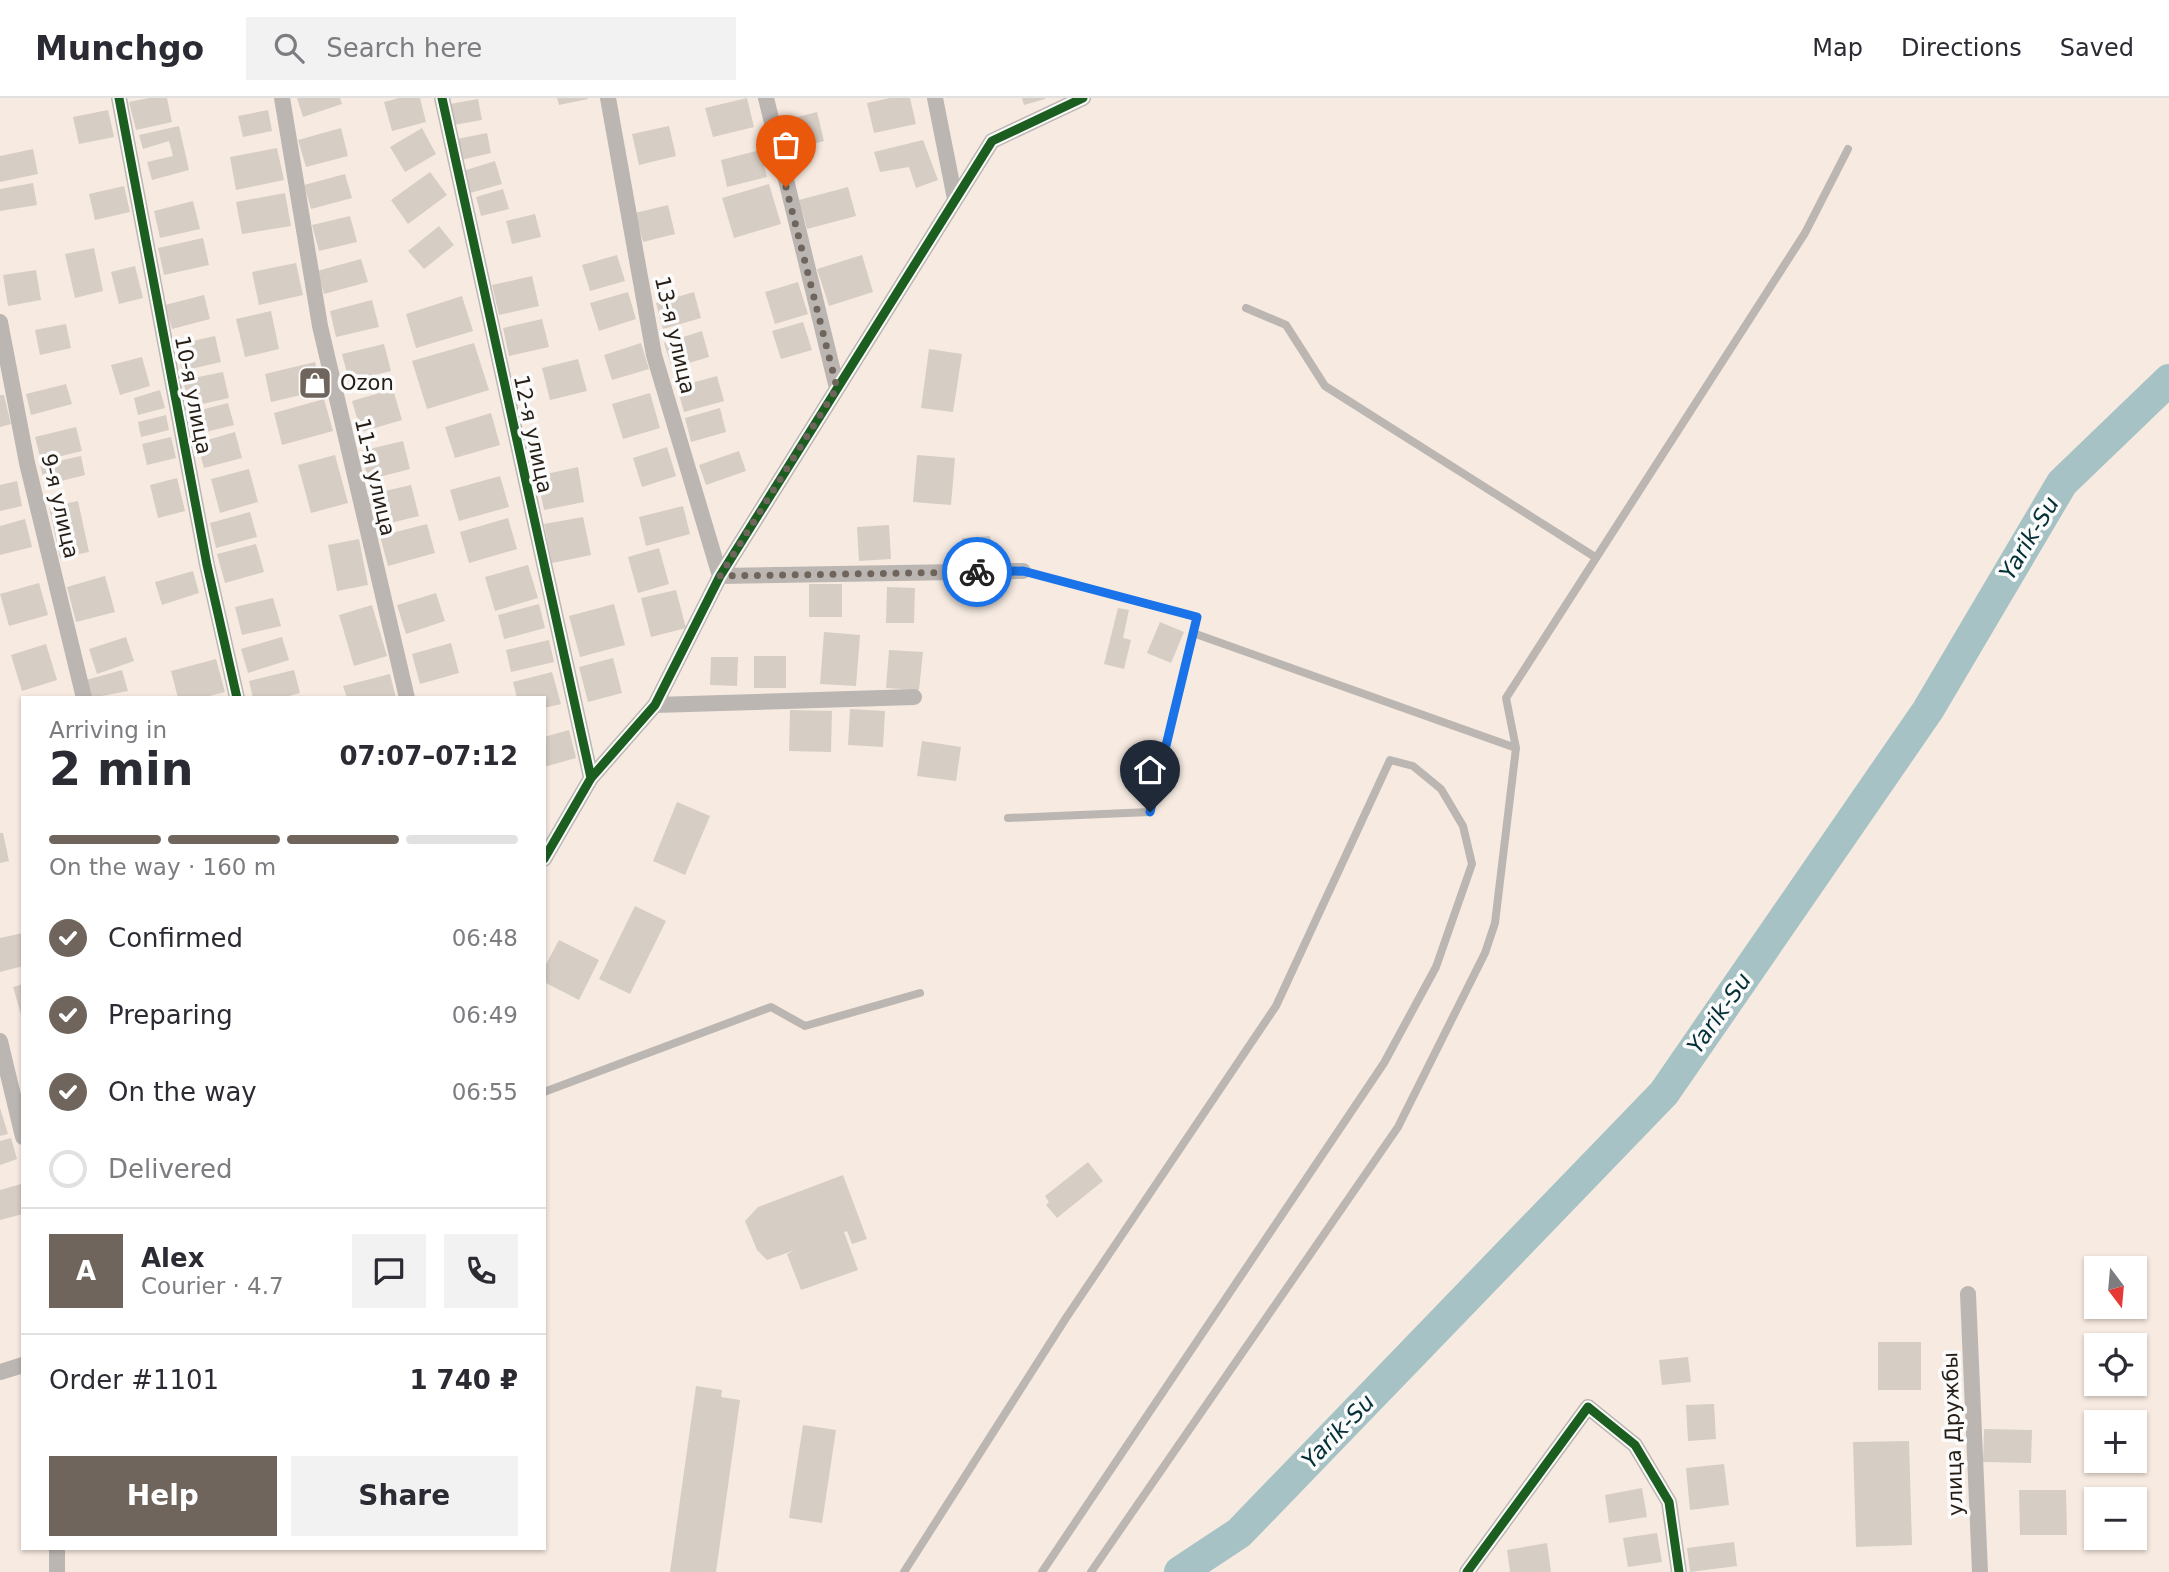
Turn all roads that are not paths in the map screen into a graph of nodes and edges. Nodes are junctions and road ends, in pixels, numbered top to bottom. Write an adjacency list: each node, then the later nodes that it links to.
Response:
1 (119, 98): 18 (street, 10-я улица)
2 (282, 98): 19 (street, 11-я улица)
3 (442, 98): 23 (street, 12-я улица)
4 (608, 98): 15 (street, 13-я улица)
5 (766, 98): 12 (street)
6 (935, 98): 9 (street)
7 (1079, 99): 9 (street)
8 (1848, 149): 13 (lane)
9 (956, 199): 12 (street)
10 (1246, 308): 13 (lane)
11 (0, 322): 17 (street, 9-я улица)
12 (837, 388): 15 (street)
13 (1595, 557): 22 (lane)
14 (1023, 571): 15 (street); 16 (lane)
15 (720, 576): 21 (street)
16 (1193, 632): 22 (lane); 24 (lane)
17 (84, 696)
18 (237, 696)
19 (407, 696)
20 (914, 696): 21 (street)
21 (656, 705): 23 (street)
22 (1516, 748): 38 (lane)
23 (591, 778): 25 (street)
24 (1008, 818)
25 (546, 856)
26 (920, 993): 28 (lane)
27 (0, 1041): 29 (street)
28 (546, 1091)
29 (21, 1129)
30 (1968, 1294): 40 (street, улица Дружбы)
31 (21, 1366): 32 (street)
32 (0, 1372)
33 (57, 1550): 35 (street)
34 (1468, 1571): 39 (street)
35 (57, 1572)
36 (904, 1572): 37 (lane)
37 (1042, 1572)
38 (1091, 1572)
39 (1679, 1572)
40 (1980, 1572)

